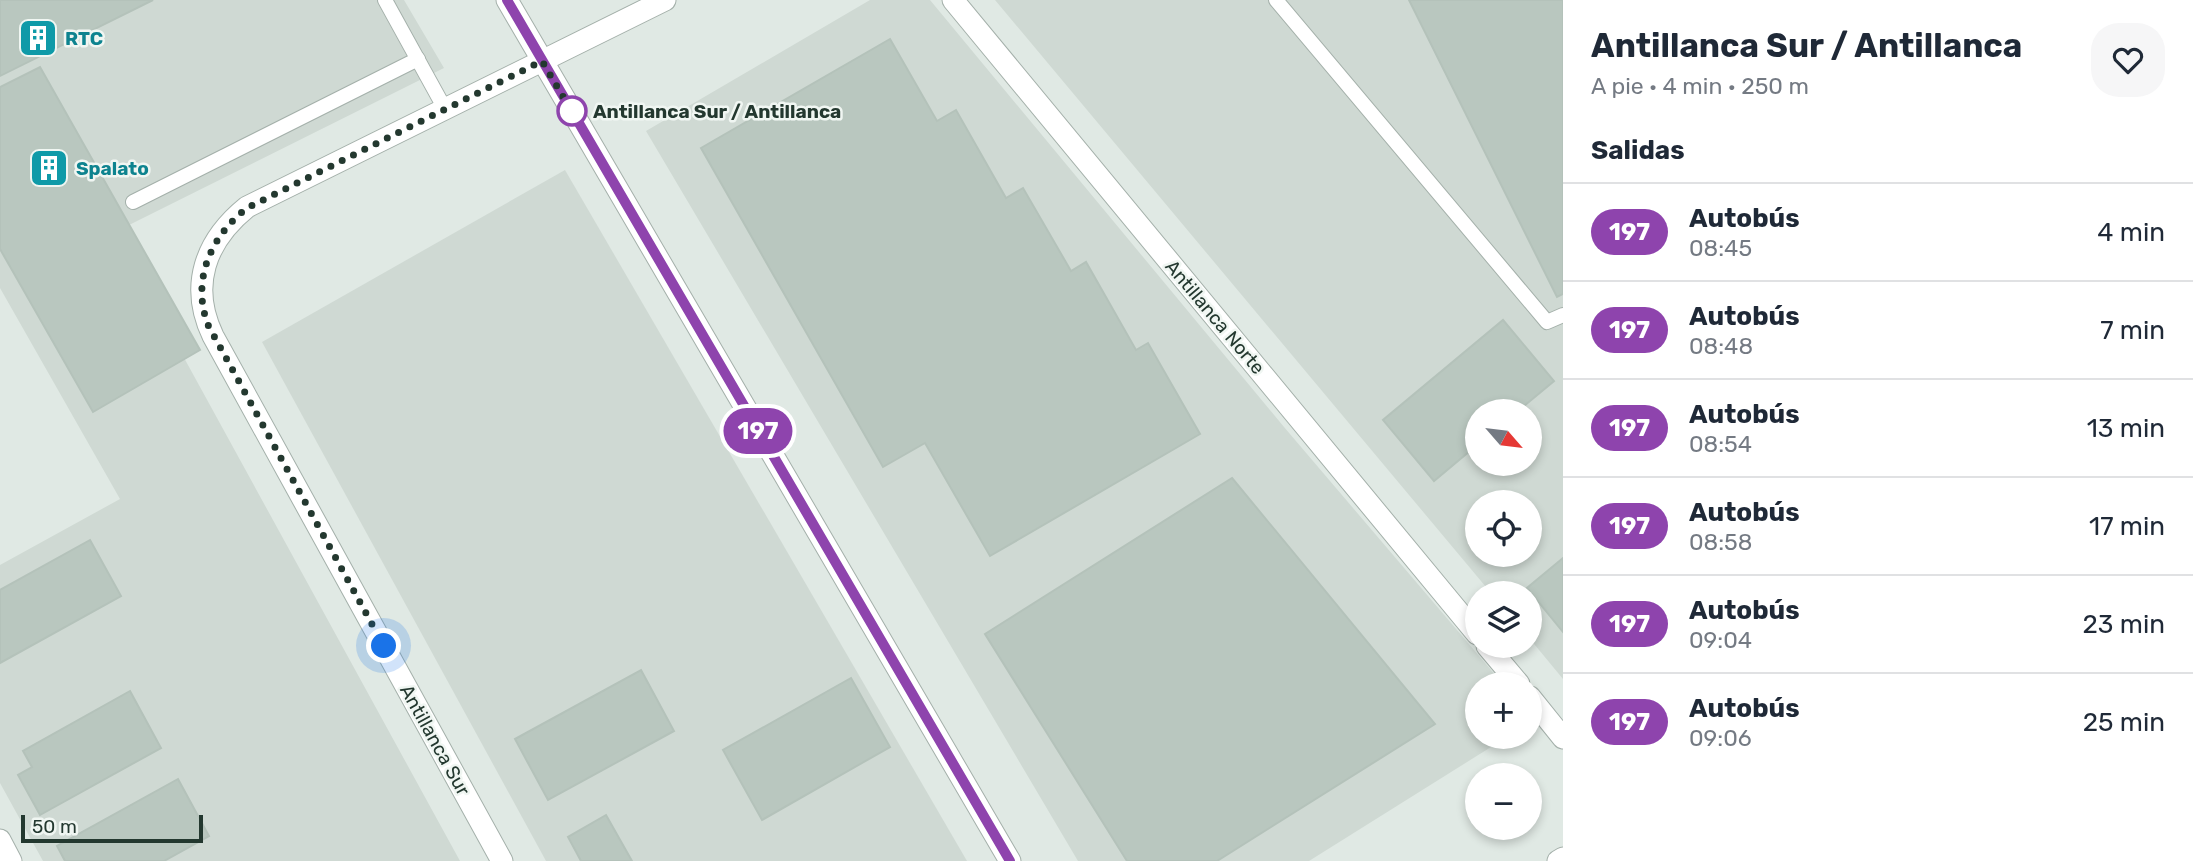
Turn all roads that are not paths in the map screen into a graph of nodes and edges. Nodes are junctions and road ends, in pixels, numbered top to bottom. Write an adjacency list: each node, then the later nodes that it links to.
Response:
1 (386, 0): 6 (lane)
2 (507, 0): 7 (street)
3 (665, 0): 7 (street)
4 (953, 0): 11 (street, Antillanca Norte)
5 (1276, 0): 10 (lane)
6 (418, 59): 8 (lane); 9 (lane)
7 (542, 61): 8 (street, Antillanca Sur); 20 (street)
8 (445, 109): 19 (street, Antillanca Sur)
9 (133, 202)
10 (1563, 314)
11 (1465, 619)
12 (1497, 658): 13 (street)
13 (1509, 672)
14 (1542, 712): 15 (street)
15 (1563, 738)
16 (0, 840): 18 (street)
17 (1563, 858): 21 (street)
18 (11, 861)
19 (502, 861)
20 (1010, 861)
21 (1558, 861)

